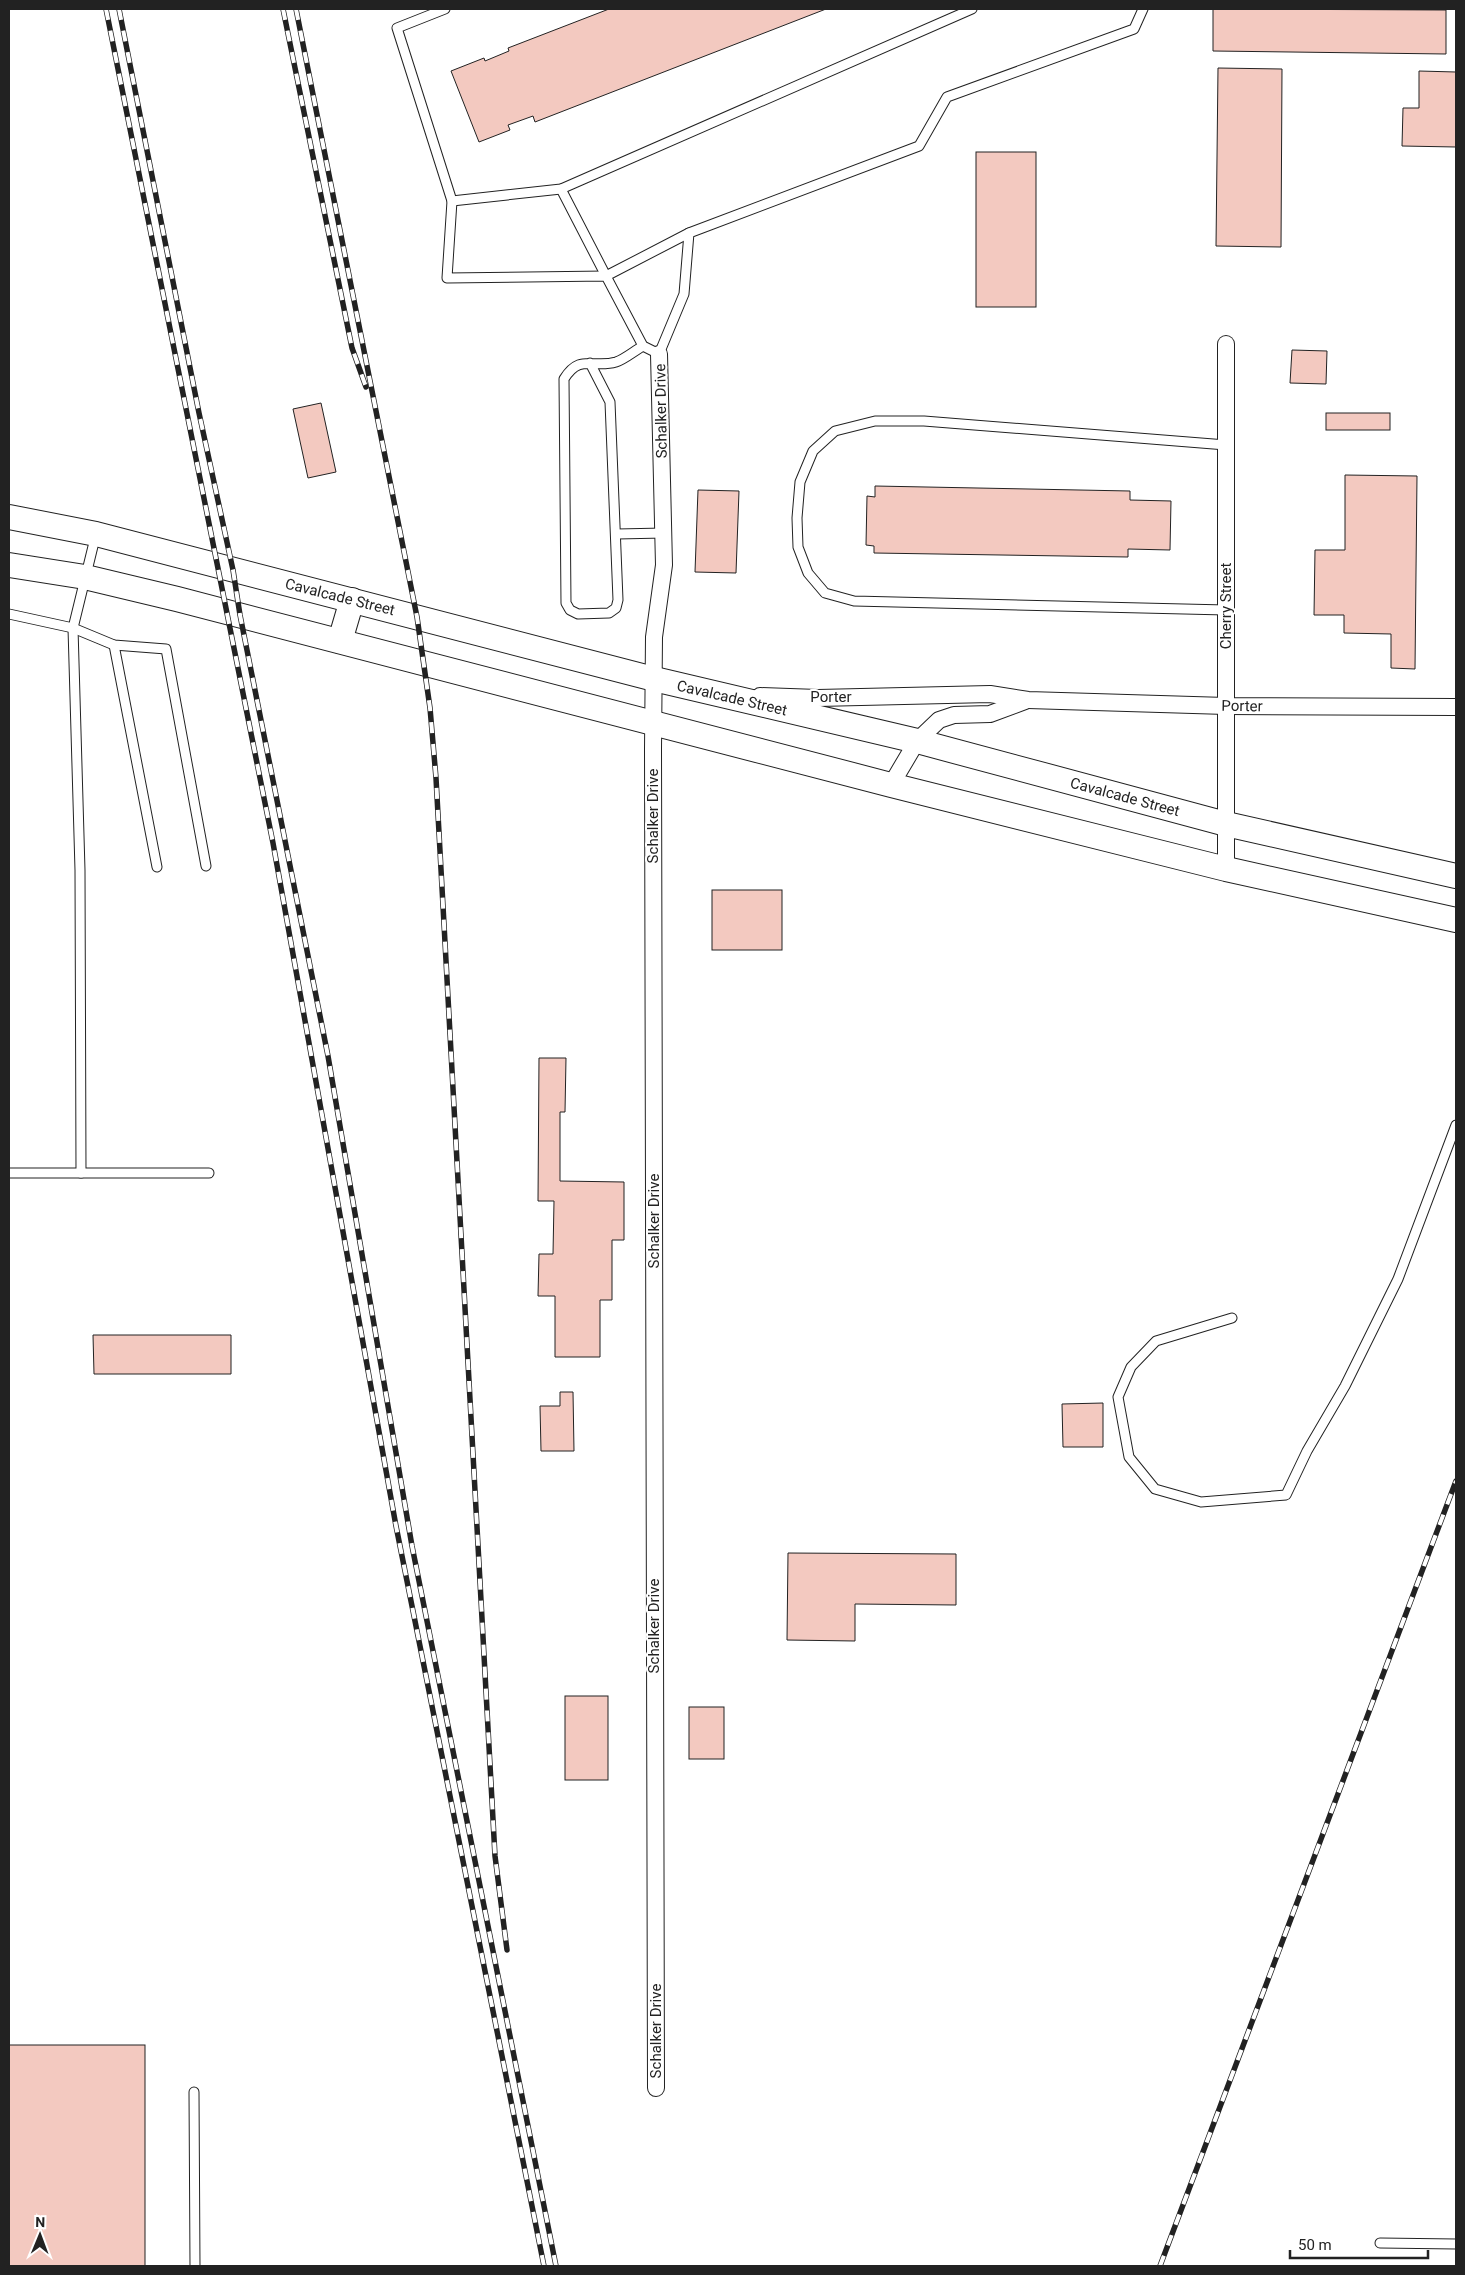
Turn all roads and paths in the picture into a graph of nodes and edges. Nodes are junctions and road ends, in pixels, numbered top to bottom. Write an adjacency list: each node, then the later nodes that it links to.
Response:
1 (445, 9): 5 (lane)
2 (972, 9): 4 (lane)
3 (1143, 9): 6 (lane)
4 (561, 189): 5 (lane); 7 (lane)
5 (452, 201): 7 (lane)
6 (689, 233): 7 (lane); 10 (lane)
7 (606, 276): 9 (lane)
8 (1226, 344): 12 (street, Cherry Street)
9 (643, 346): 10 (lane); 11 (lane)
10 (660, 354): 14 (street, Schalker Drive)
11 (590, 363): 16 (lane); 16 (lane)
12 (1226, 445): 20 (street, Cherry Street); 20 (lane)
13 (9, 517): 15 (main road, Cavalcade Street)
14 (664, 533): 16 (lane); 25 (street, Schalker Drive)
15 (96, 534): 18 (lane); 19 (main road, Cavalcade Street)
16 (617, 534)
17 (9, 565): 18 (main road)
18 (85, 577): 22 (lane); 23 (main road)
19 (352, 600): 23 (main road); 25 (main road, Cavalcade Street)
20 (1226, 610): 28 (street, Cherry Street)
21 (9, 614): 22 (lane)
22 (73, 628): 24 (lane); 41 (lane)
23 (340, 641): 30 (main road)
24 (114, 645): 34 (lane); 35 (lane)
25 (654, 680): 26 (main road, Cavalcade Street); 30 (street, Schalker Drive)
26 (723, 695): 27 (street, Porter); 31 (main road, Cavalcade Street)
27 (1028, 700): 28 (street, Porter); 31 (street, Porter)
28 (1226, 706): 29 (street, Porter); 33 (street, Cherry Street)
29 (1456, 707)
30 (654, 723): 32 (main road); 44 (street, Schalker Drive)
31 (917, 741): 32 (street, Porter); 33 (main road, Cavalcade Street)
32 (891, 785): 36 (main road)
33 (1226, 824): 36 (street, Cherry Street); 37 (main road, Cavalcade Street)
34 (206, 866)
35 (157, 867)
36 (1226, 869): 38 (main road)
37 (1456, 876)
38 (1456, 920)
39 (1456, 1125): 43 (lane)
40 (9, 1173): 41 (lane)
41 (80, 1173): 42 (lane)
42 (210, 1173)
43 (1232, 1318)
44 (656, 2088)
45 (194, 2092): 48 (lane)
46 (1380, 2243): 47 (lane)
47 (1456, 2244)
48 (195, 2266)

